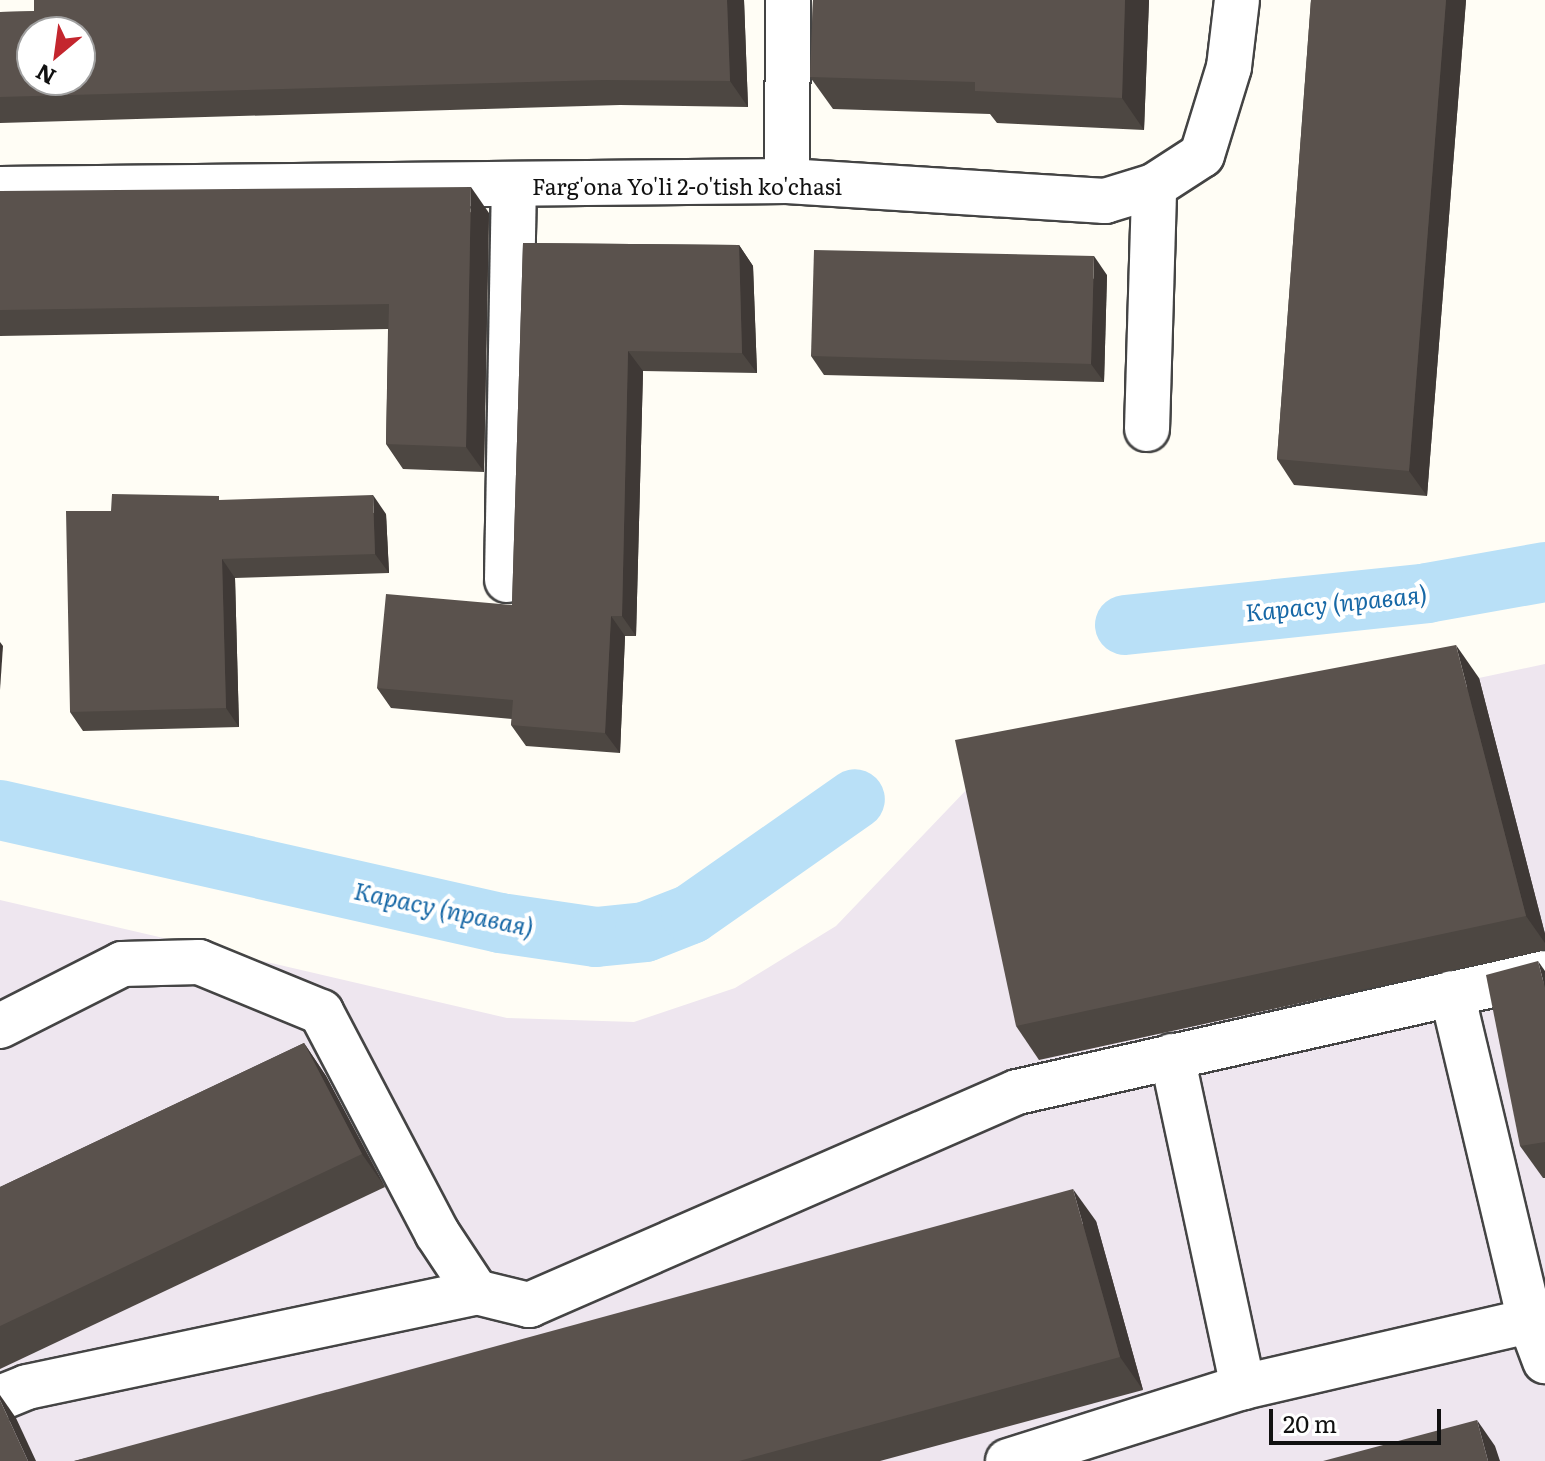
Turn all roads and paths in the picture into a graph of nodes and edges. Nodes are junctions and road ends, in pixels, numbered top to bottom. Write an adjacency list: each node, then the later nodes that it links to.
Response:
1 (788, 0): 3 (street)
2 (1237, 0): 5 (street, Farg'ona Yo'li 2-o'tish ko'chasi)
3 (787, 181): 4 (street, Farg'ona Yo'li 2-o'tish ko'chasi); 5 (street, Farg'ona Yo'li 2-o'tish ko'chasi)
4 (514, 186): 6 (street, Farg'ona Yo'li 2-o'tish ko'chasi); 8 (street)
5 (1154, 186): 7 (street)
6 (0, 189)
7 (1147, 429)
8 (507, 580)
9 (1545, 973): 10 (street)
10 (1452, 993): 12 (street); 14 (street)
11 (0, 1026): 13 (street)
12 (1172, 1056): 13 (street); 15 (street)
13 (476, 1292): 16 (street)
14 (1540, 1334): 15 (street)
15 (1243, 1387): 17 (street)
16 (0, 1398)
17 (1008, 1461)

